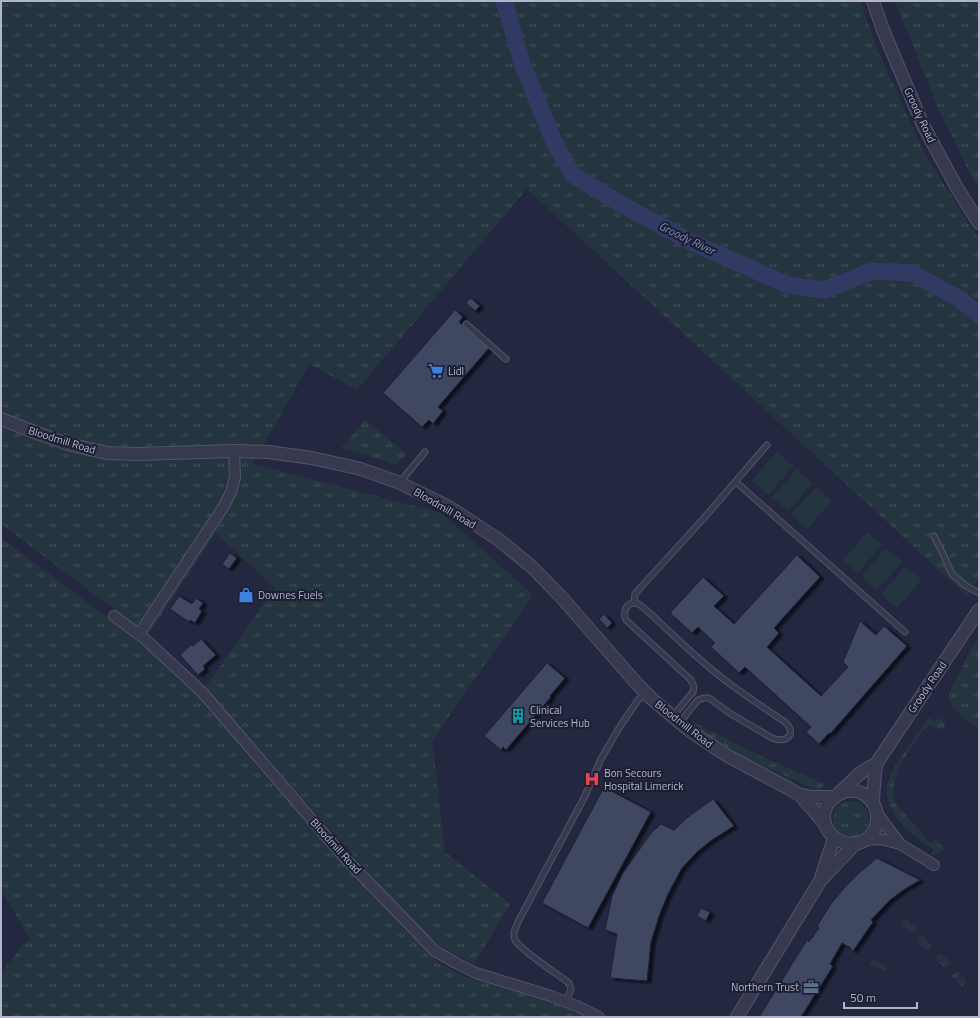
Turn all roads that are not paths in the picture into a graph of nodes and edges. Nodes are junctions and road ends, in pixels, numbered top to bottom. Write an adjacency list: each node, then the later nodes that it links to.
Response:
1 (873, 1): 2 (street, Groody Road)
2 (979, 223)
3 (466, 324): 4 (lane)
4 (506, 358)
5 (1, 419): 7 (street, Bloodmill Road)
6 (767, 445): 9 (lane)
7 (234, 451): 10 (street, Bloodmill Road); 17 (street)
8 (425, 452): 10 (lane)
9 (736, 482): 13 (lane); 16 (lane)
10 (400, 483): 18 (street, Bloodmill Road)
11 (934, 536): 12 (lane)
12 (979, 593)
13 (634, 603): 19 (lane); 19 (lane)
14 (979, 610): 20 (street, Groody Road)
15 (114, 616): 17 (street, Bloodmill Road)
16 (905, 632)
17 (139, 634): 31 (street, Bloodmill Road)
18 (646, 693): 19 (street, Bloodmill Road); 31 (lane)
19 (676, 719): 21 (street, Bloodmill Road)
20 (876, 764): 22 (street); 23 (street)
21 (800, 795): 22 (street); 25 (street)
22 (837, 795): 23 (street); 25 (street)
23 (873, 803): 24 (street)
24 (878, 814): 27 (street); 28 (street)
25 (825, 824): 26 (street)
26 (834, 838): 27 (street); 30 (street)
27 (860, 841): 28 (street); 30 (street)
28 (900, 844): 29 (street)
29 (934, 865)
30 (820, 881): 33 (street)
31 (566, 1002): 32 (street, Bloodmill Road)
32 (598, 1017)
33 (737, 1017)

